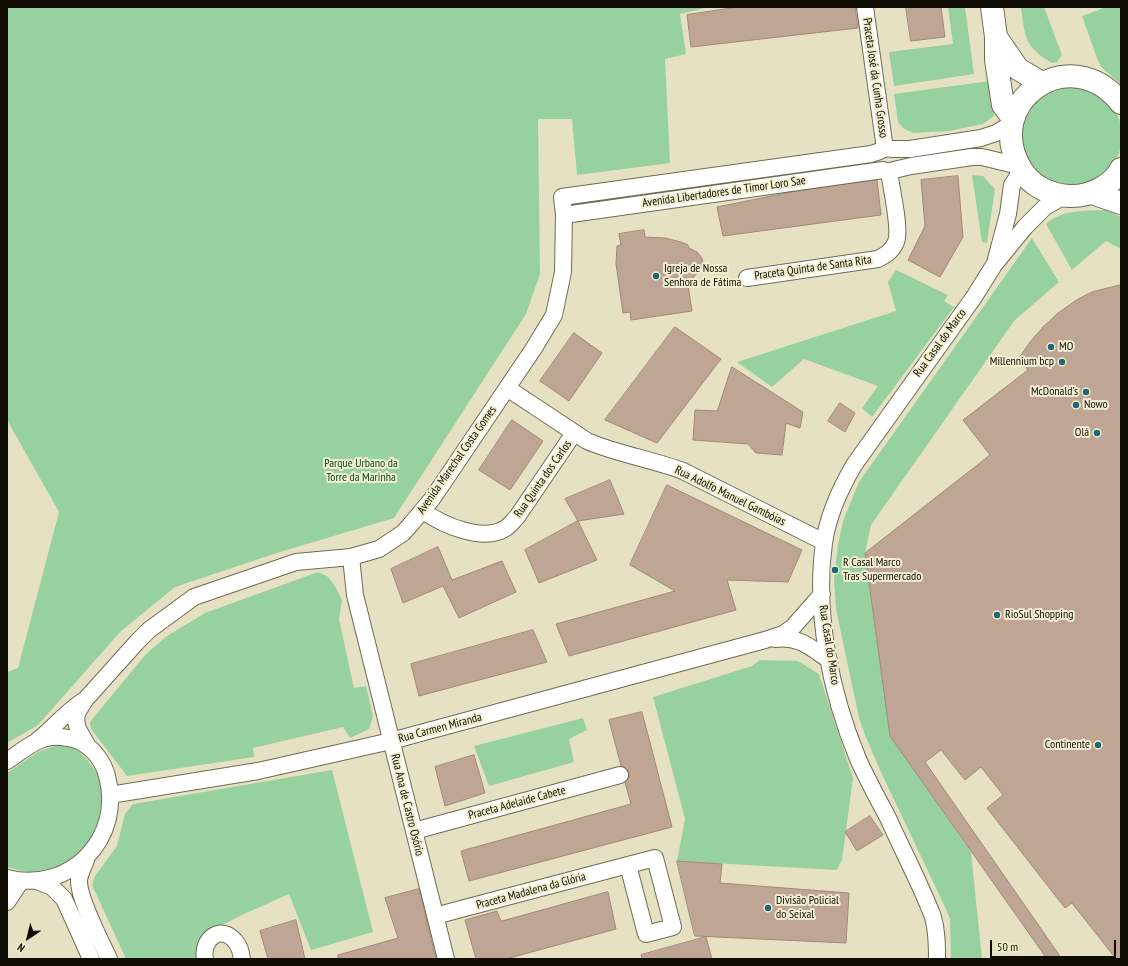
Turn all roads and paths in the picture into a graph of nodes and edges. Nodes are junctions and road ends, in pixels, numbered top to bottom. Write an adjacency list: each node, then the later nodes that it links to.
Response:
1 (865, 7): 7 (street, Praceta José da Cunha Grosso)
2 (992, 7): 3 (main road)
3 (996, 37): 4 (main road); 6 (main road)
4 (1042, 83): 5 (main road); 6 (main road)
5 (1121, 103)
6 (1012, 121): 7 (street, Avenida Libertadores de Timor Loro Sae); 8 (main road)
7 (886, 149): 10 (street); 12 (street, Avenida Libertadores de Timor Loro Sae)
8 (1021, 168): 10 (street, Avenida Libertadores de Timor Loro Sae); 11 (main road); 15 (street, Rua Casal do Marco)
9 (1121, 169): 11 (main road)
10 (889, 170): 14 (street, Avenida Libertadores de Timor Loro Sae); 16 (street, Praceta Quinta de Santa Rita)
11 (1083, 195): 13 (main road); 15 (street, Rua Casal do Marco)
12 (562, 196): 14 (street, Avenida Marechal Costa Gomes)
13 (1121, 203)
14 (564, 215): 17 (street, Avenida Marechal Costa Gomes)
15 (994, 265): 20 (street, Rua Casal do Marco)
16 (747, 278)
17 (507, 388): 18 (street, Rua Adolfo Manuel Gambóias); 19 (street, Avenida Marechal Costa Gomes)
18 (574, 433): 19 (street, Rua Quinta dos Carlos); 20 (street, Rua Adolfo Manuel Gambóias)
19 (423, 511): 21 (street, Avenida Marechal Costa Gomes)
20 (824, 542): 22 (street, Rua Casal do Marco)
21 (351, 557): 25 (street, Avenida Marechal Costa Gomes); 26 (street, Rua Ana de Castro Osório)
22 (822, 594): 23 (street, Rua Carmen Miranda); 24 (street, Rua Casal do Marco)
23 (765, 640): 24 (street, Rua Carmen Miranda); 26 (street, Rua Carmen Miranda)
24 (829, 660): 43 (street, Rua Casal do Marco)
25 (85, 700): 27 (street, Avenida Marechal Costa Gomes); 28 (street, Avenida Marechal Costa Gomes)
26 (392, 741): 31 (street, Rua Carmen Miranda); 32 (street, Rua Ana de Castro Osório)
27 (34, 743): 28 (street); 29 (street)
28 (87, 745): 31 (street)
29 (7, 761)
30 (620, 775): 32 (street, Praceta Adelaide Cabete)
31 (110, 794): 33 (street)
32 (414, 831): 37 (street, Rua Ana de Castro Osório)
33 (87, 857): 35 (street); 39 (street)
34 (628, 865): 37 (street, Praceta Madalena da Glória)
35 (22, 880): 36 (street); 38 (street)
36 (7, 902)
37 (435, 916): 42 (street, Rua Ana de Castro Osório)
38 (91, 959)
39 (109, 959)
40 (205, 959): 41 (street)
41 (242, 959)
42 (446, 959)
43 (937, 959)

